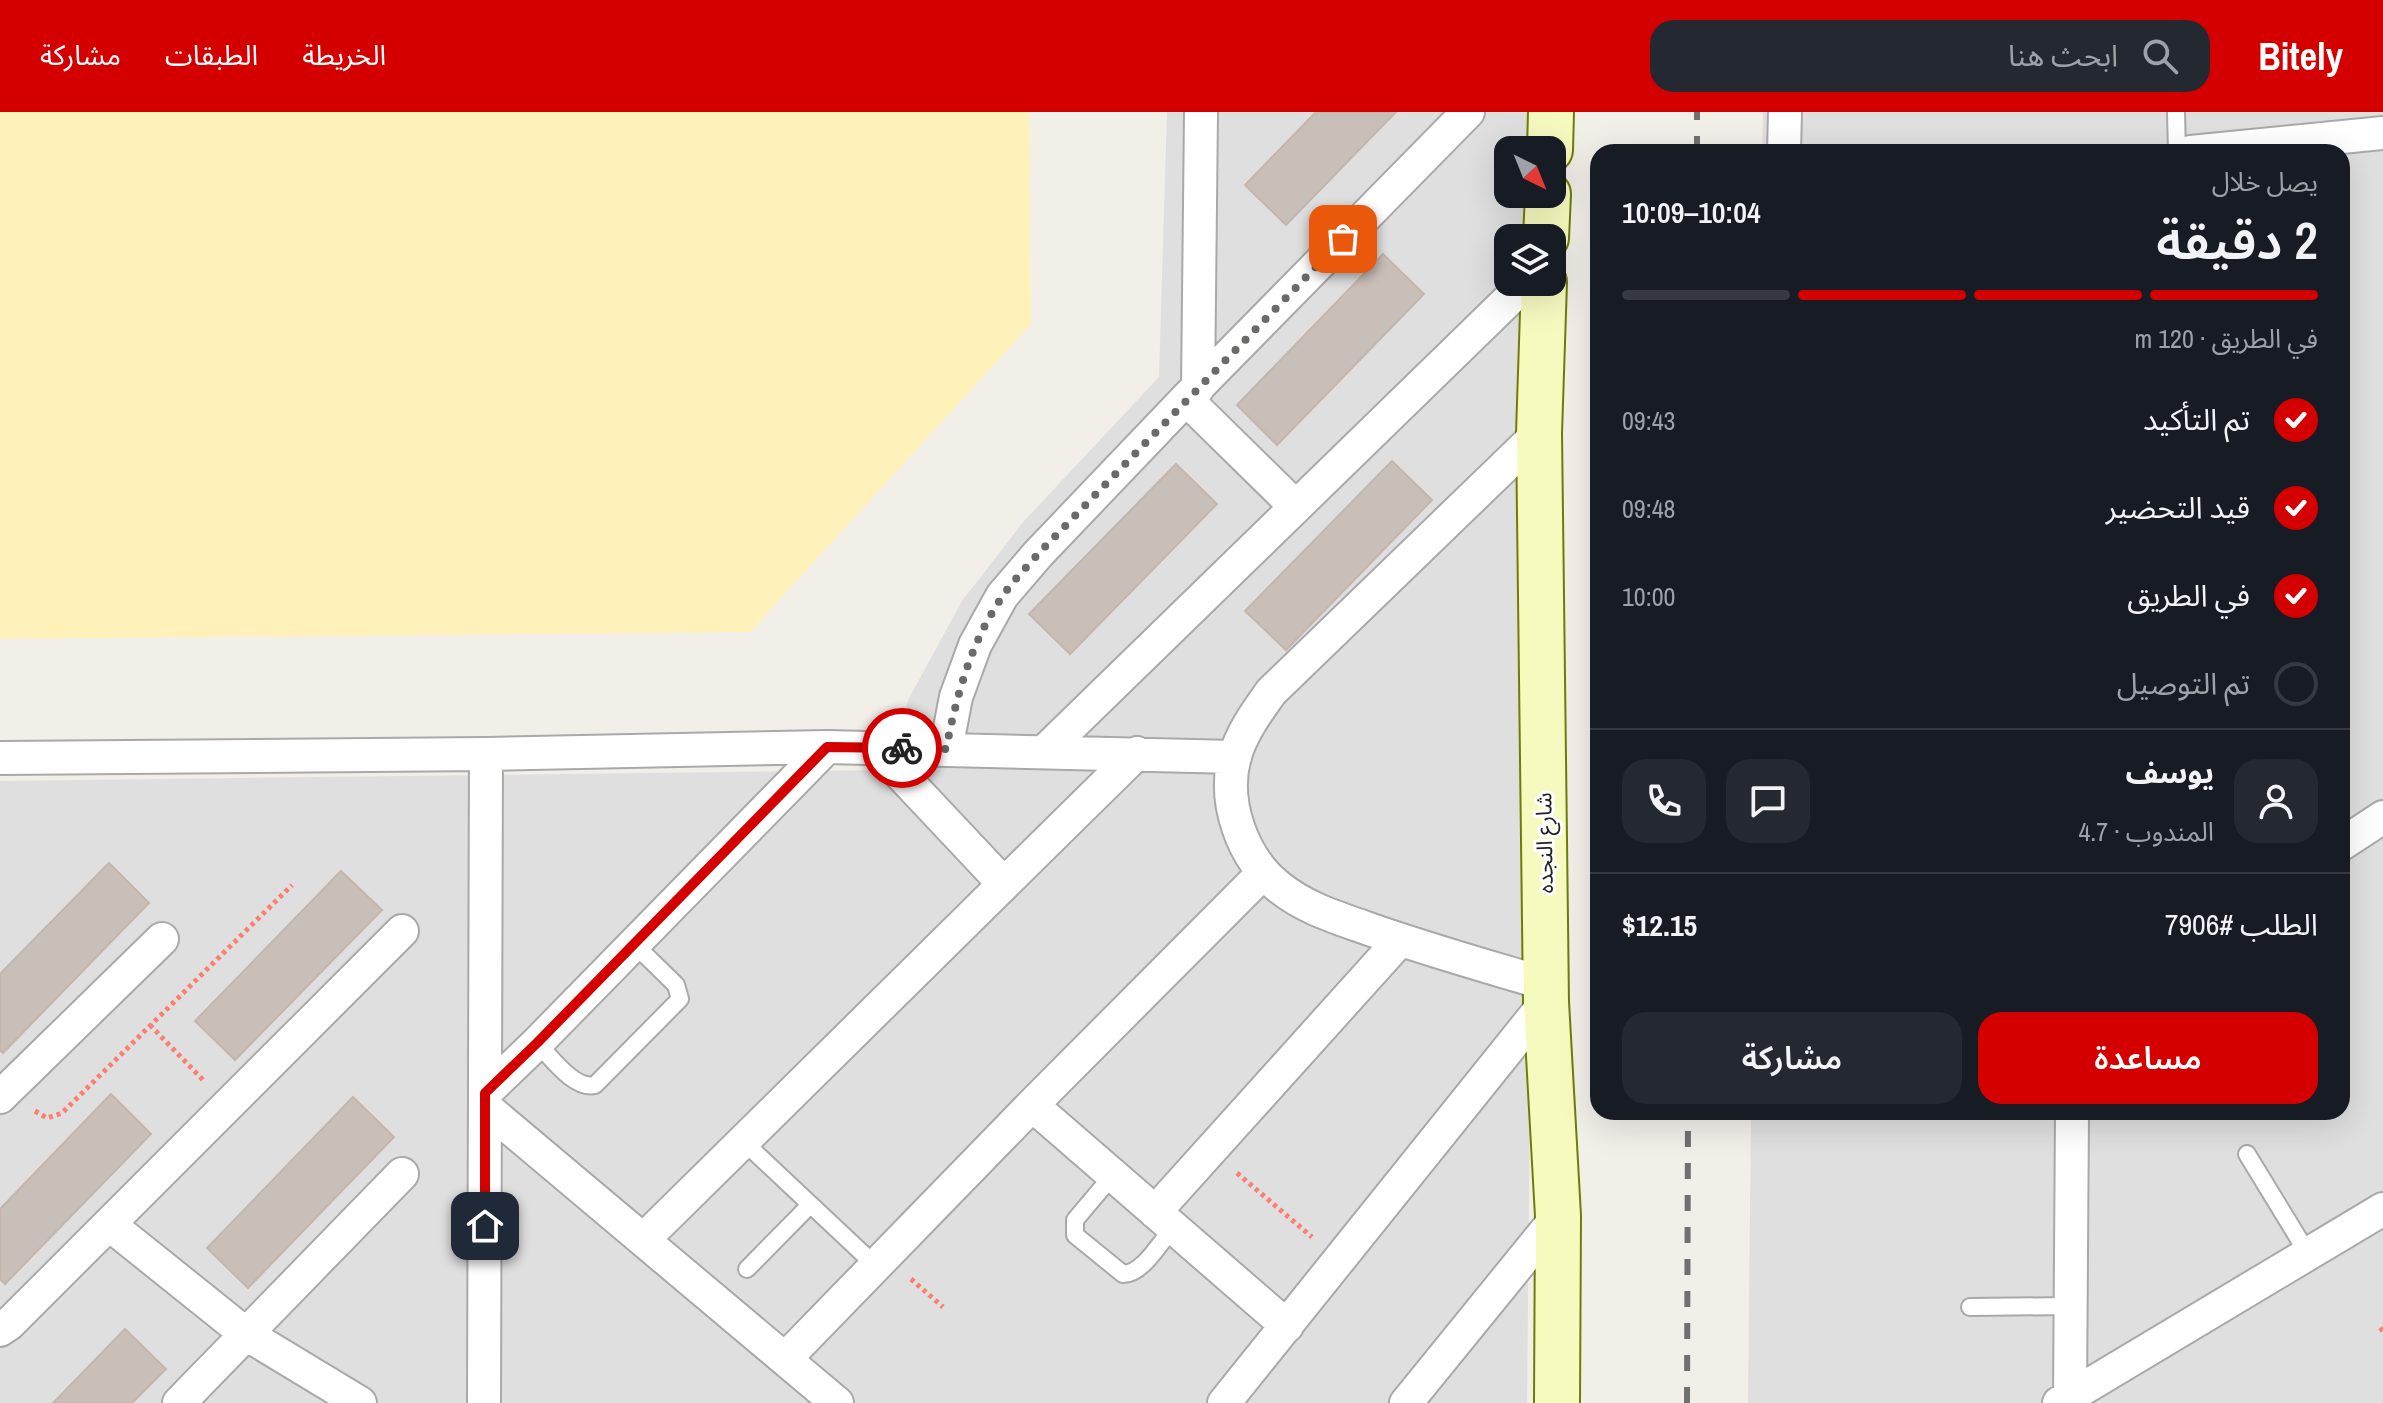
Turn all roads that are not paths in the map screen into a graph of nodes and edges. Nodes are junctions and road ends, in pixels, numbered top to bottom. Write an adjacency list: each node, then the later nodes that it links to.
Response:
1 (1201, 112): 13 (street)
2 (1468, 112): 13 (street)
3 (1551, 112): 7 (street)
4 (1785, 112): 8 (street)
5 (2176, 112): 9 (lane)
6 (2383, 133): 10 (street)
7 (1550, 136)
8 (1784, 144)
9 (2177, 144)
10 (2272, 144)
11 (1513, 296): 15 (street)
12 (1544, 296): 14 (street, شارع النجده)
13 (1192, 393): 15 (street); 18 (street)
14 (1539, 433): 22 (street); 32 (street, شارع النجده)
15 (1296, 507): 19 (street)
16 (827, 747): 17 (street); 21 (street); 31 (street)
17 (876, 748): 18 (street); 27 (street)
18 (946, 749): 19 (street)
19 (1045, 751): 20 (street)
20 (1137, 753): 22 (street); 27 (street)
21 (486, 754): 23 (street); 35 (street)
22 (1235, 757): 26 (street)
23 (0, 758)
24 (2383, 817): 25 (street)
25 (2350, 839)
26 (1263, 873): 30 (street); 36 (street)
27 (1004, 884): 38 (street)
28 (402, 931): 46 (street)
29 (162, 939): 34 (street)
30 (1400, 940): 32 (street); 45 (street)
31 (634, 944): 33 (street); 33 (lane)
32 (1546, 993): 44 (street, شارع النجده); 53 (street)
33 (537, 1043): 35 (street)
34 (5, 1092)
35 (485, 1100): 47 (street); 60 (street)
36 (1032, 1105): 41 (street); 49 (street)
37 (2072, 1120): 51 (street)
38 (743, 1141): 42 (lane); 47 (street)
39 (2247, 1154): 48 (lane)
40 (402, 1174): 55 (street)
41 (1113, 1175): 45 (street); 45 (lane)
42 (810, 1205): 49 (lane); 50 (lane)
43 (2383, 1209): 48 (street)
44 (1558, 1216): 63 (street); 64 (street, شارع النجده)
45 (1164, 1220): 53 (street)
46 (110, 1225): 54 (street); 55 (street)
47 (644, 1239): 56 (street)
48 (2308, 1254): 57 (street)
49 (876, 1266): 56 (street)
50 (747, 1269)
51 (2071, 1306): 52 (lane); 57 (street)
52 (1970, 1307)
53 (1287, 1326): 62 (street)
54 (0, 1330)
55 (246, 1334): 58 (street); 59 (street)
56 (785, 1359): 61 (street)
57 (2065, 1400)
58 (179, 1403)
59 (360, 1403)
60 (484, 1403)
61 (837, 1403)
62 (1224, 1403)
63 (1406, 1403)
64 (1557, 1403)

